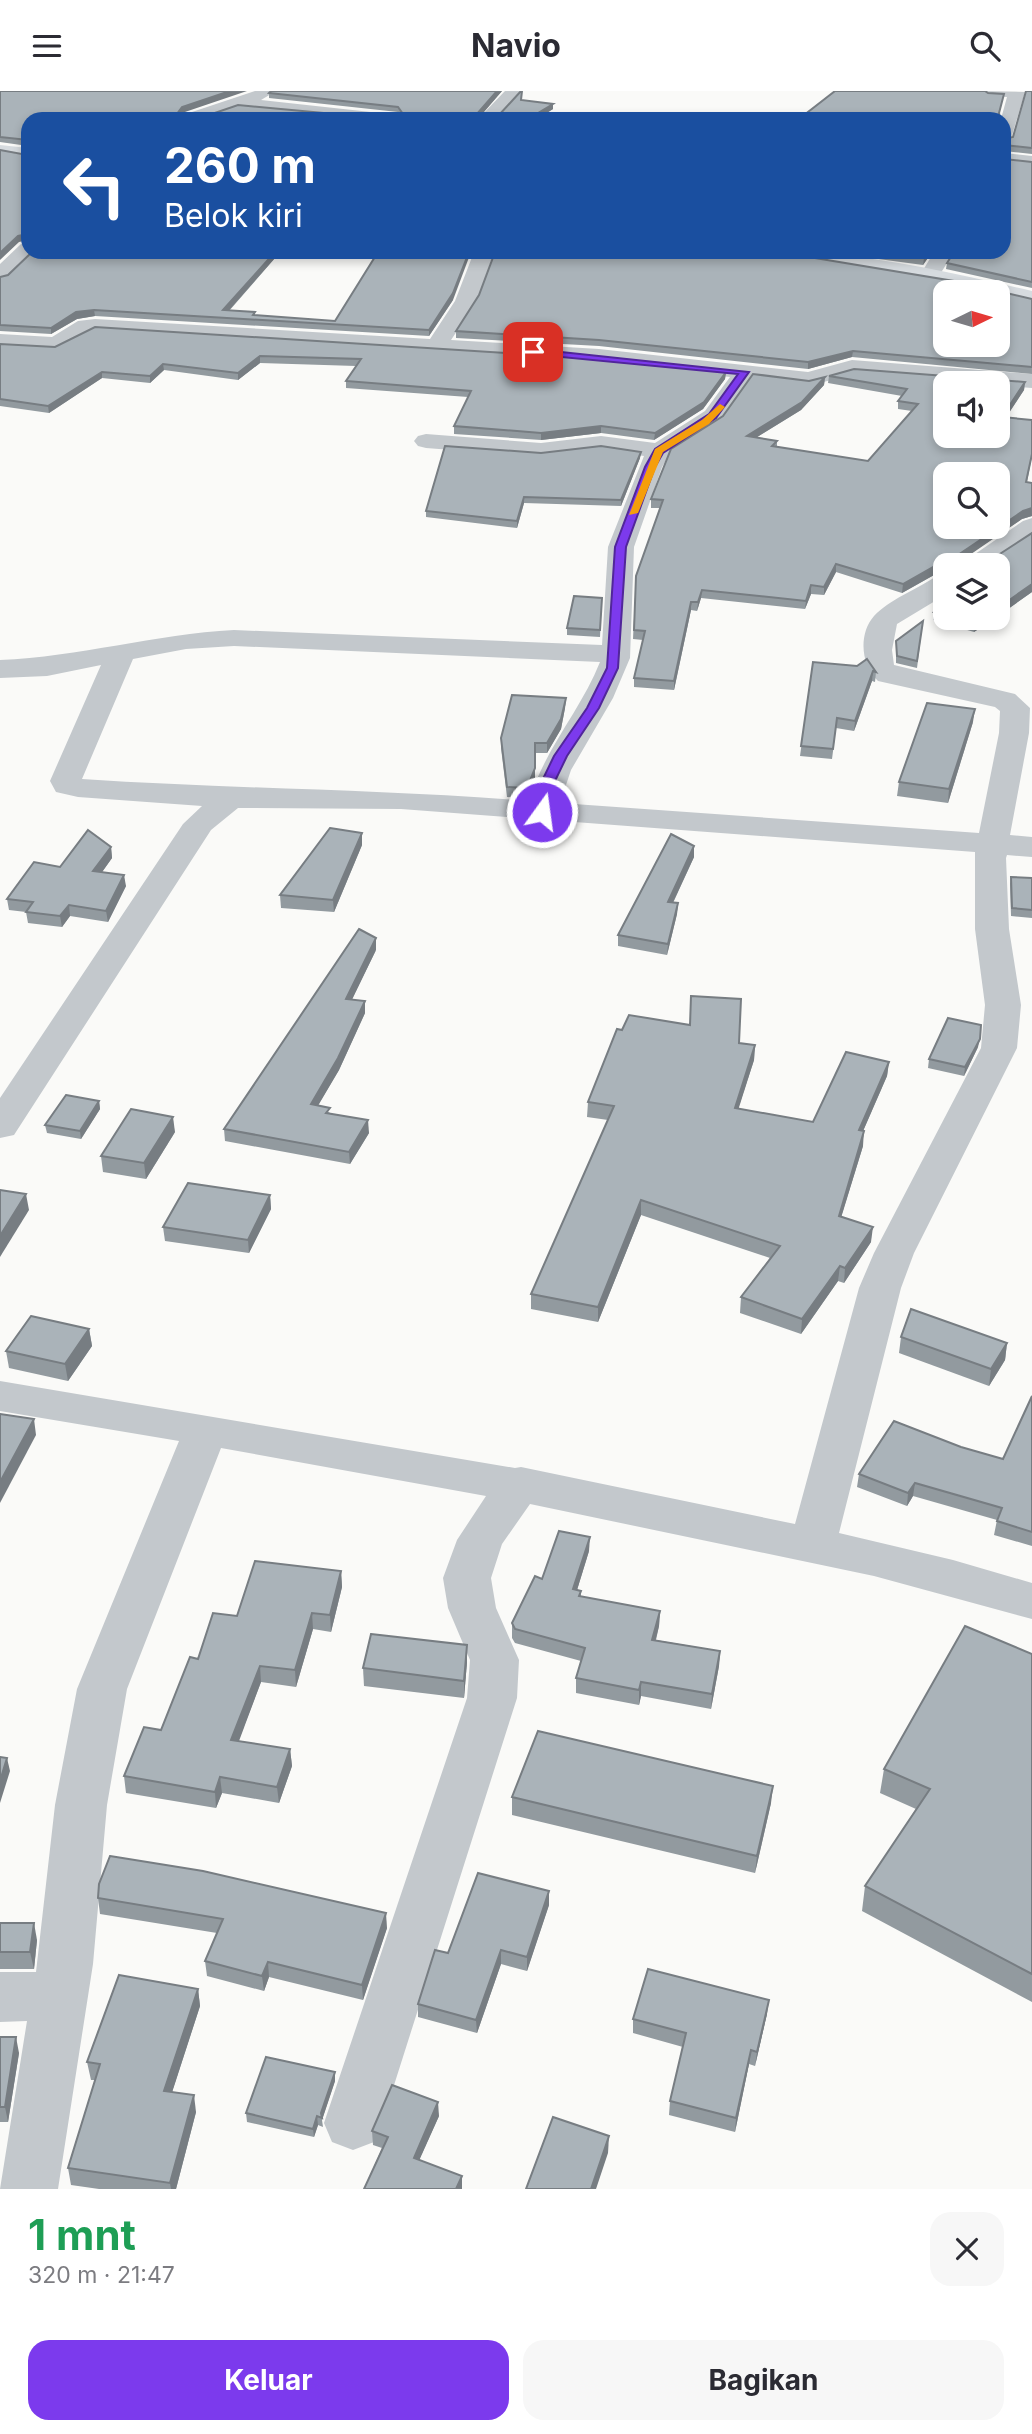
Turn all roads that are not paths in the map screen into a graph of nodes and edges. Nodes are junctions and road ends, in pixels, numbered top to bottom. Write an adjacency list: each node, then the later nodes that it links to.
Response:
1 (275, 91): 5 (street)
2 (514, 91): 10 (street)
3 (989, 91): 4 (street)
4 (1017, 92): 11 (street)
5 (239, 103): 6 (street); 7 (street)
6 (211, 112)
7 (313, 112)
8 (334, 112): 9 (street)
9 (352, 112)
10 (494, 112)
11 (1011, 113)
12 (0, 150): 13 (street)
13 (21, 152)
14 (1011, 159): 15 (street)
15 (1032, 161)
16 (21, 255): 21 (street)
17 (481, 259): 24 (street)
18 (833, 259): 20 (street)
19 (940, 259): 20 (street)
20 (930, 275): 22 (street)
21 (0, 276)
22 (1032, 297)
23 (0, 341): 24 (street)
24 (436, 347): 25 (street)
25 (745, 372): 26 (street); 28 (street)
26 (1032, 381)
27 (426, 441): 28 (street)
28 (659, 451): 33 (street)
29 (1032, 526): 30 (street)
30 (990, 553)
31 (933, 591): 37 (street)
32 (121, 653): 33 (street); 34 (street); 35 (street)
33 (616, 654): 36 (street)
34 (0, 669)
35 (230, 798): 36 (street); 40 (street)
36 (542, 812): 37 (street)
37 (993, 844): 38 (street); 39 (street)
38 (1032, 847)
39 (1017, 1009): 44 (street)
40 (0, 1127)
41 (0, 1396): 42 (street)
42 (206, 1430): 43 (street); 46 (street)
43 (520, 1483): 44 (street); 48 (street)
44 (813, 1545): 45 (street)
45 (1032, 1601)
46 (60, 1996): 47 (street); 49 (street)
47 (0, 1997)
48 (354, 2123)
49 (28, 2189)

